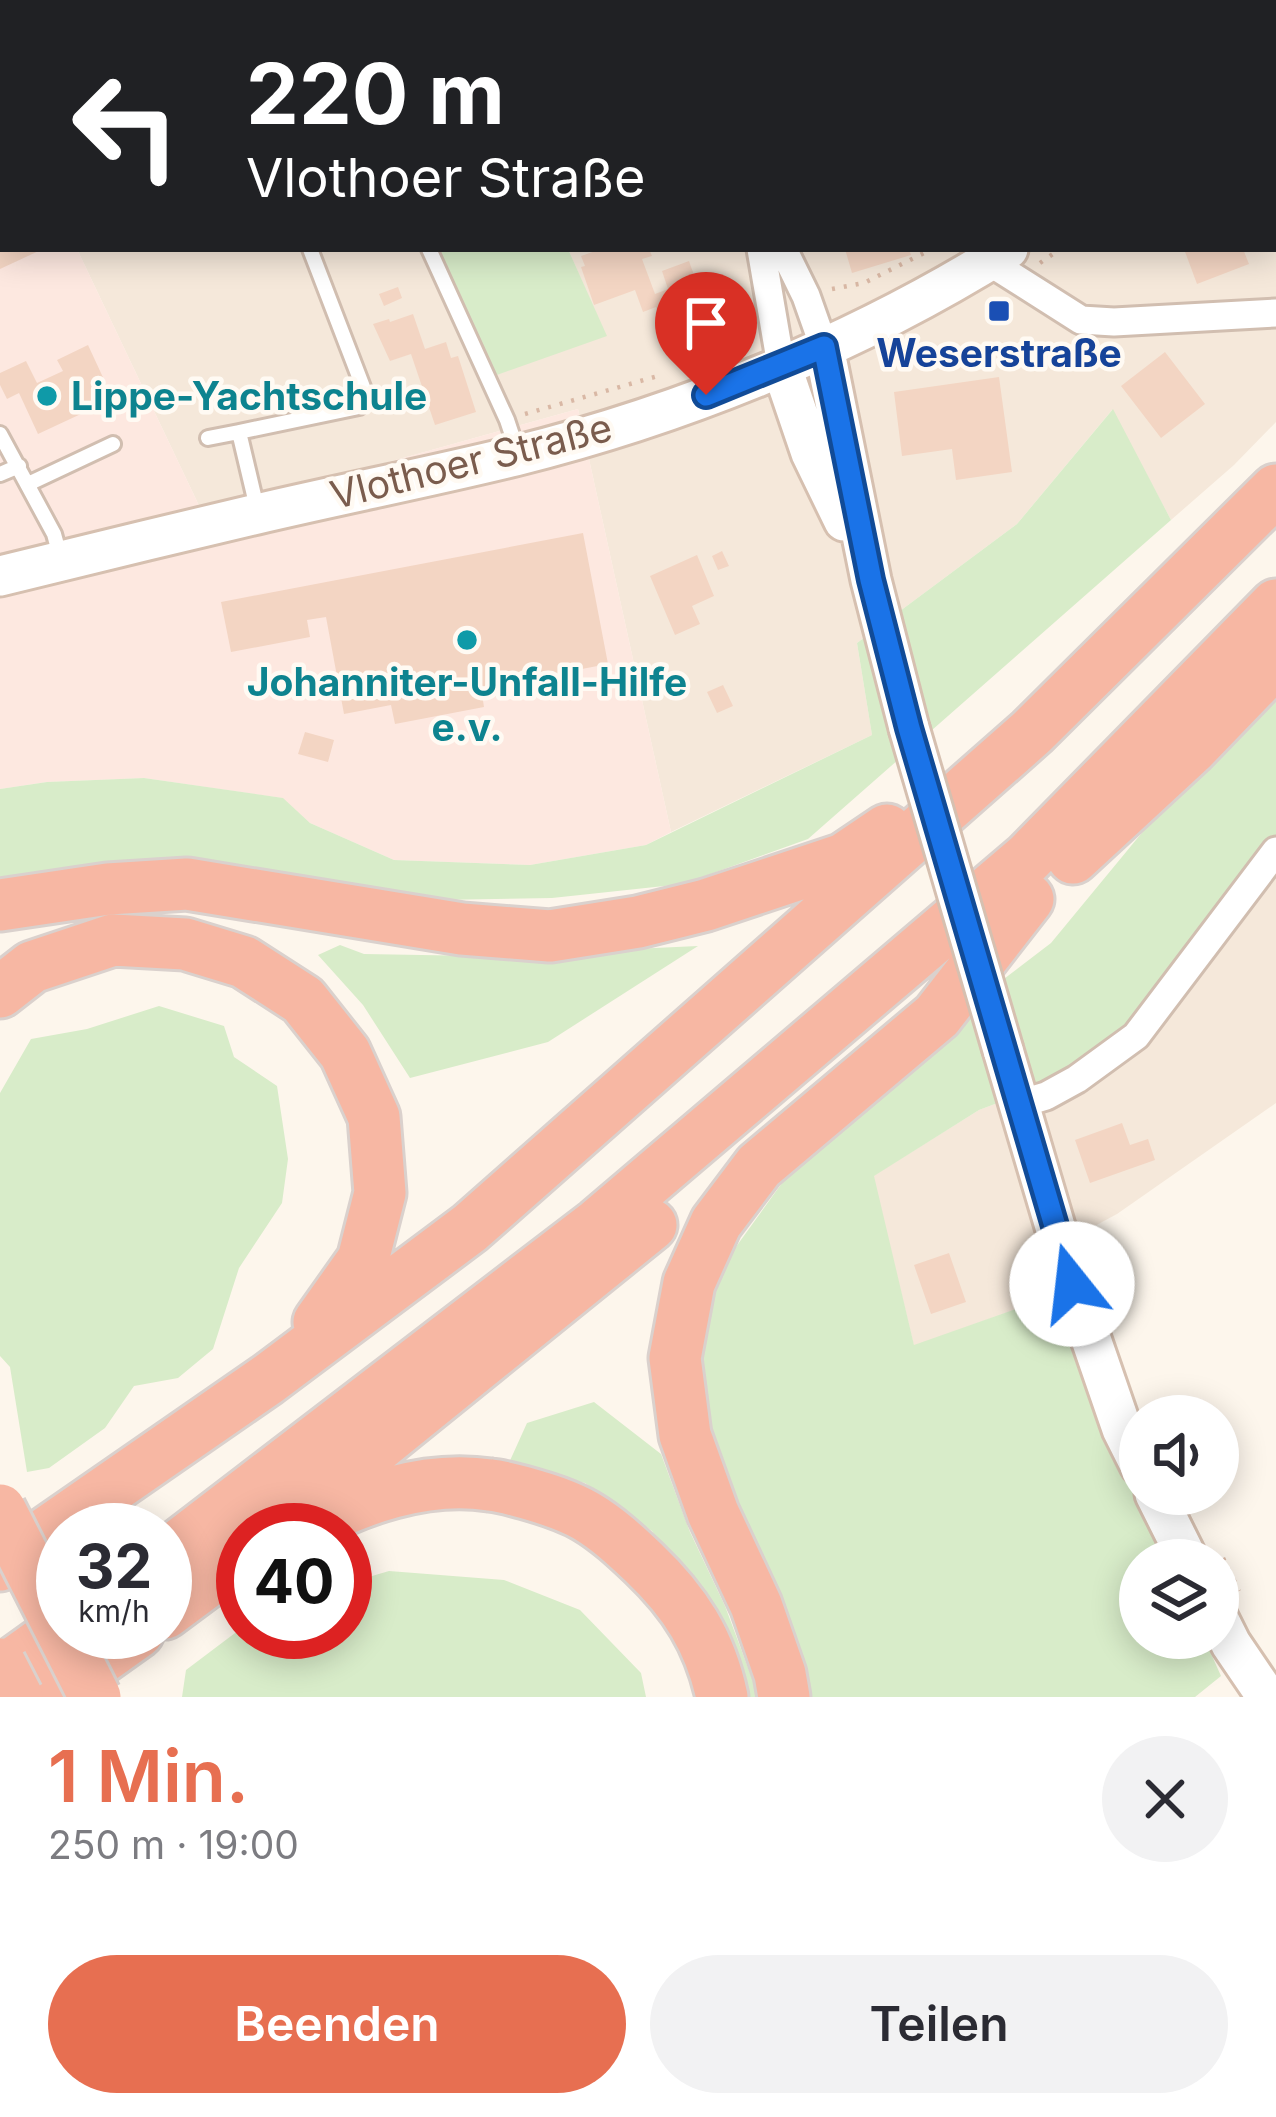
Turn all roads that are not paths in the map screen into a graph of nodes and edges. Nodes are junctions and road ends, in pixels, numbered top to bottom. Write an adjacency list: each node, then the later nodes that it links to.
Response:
1 (311, 252): 9 (lane)
2 (430, 252): 12 (lane)
3 (762, 252): 8 (street)
4 (784, 252): 7 (street)
5 (998, 255): 6 (street, Vlothoer Straße); 7 (street, Vlothoer Straße)
6 (1276, 314)
7 (824, 347): 8 (street, Vlothoer Straße); 22 (street)
8 (781, 365): 12 (street, Vlothoer Straße); 22 (street)
9 (239, 432): 11 (lane); 18 (lane)
10 (0, 434): 14 (lane)
11 (208, 438)
12 (512, 438): 18 (street, Vlothoer Straße)
13 (113, 445): 16 (lane)
14 (19, 466): 15 (lane); 16 (lane)
15 (0, 474)
16 (28, 484): 20 (lane)
17 (1276, 490): 25 (highway)
18 (258, 513): 20 (street, Vlothoer Straße)
19 (1276, 527): 33 (highway)
20 (62, 561): 21 (street, Vlothoer Straße)
21 (0, 576)
22 (871, 580): 30 (street, bridge)
23 (1276, 605): 38 (highway)
24 (1276, 661): 27 (highway)
25 (1032, 732): 28 (highway); 31 (highway)
26 (1276, 851): 30 (street)
27 (1028, 899): 34 (highway); 52 (highway)
28 (0, 905)
29 (0, 992): 31 (highway)
30 (1019, 1104): 32 (street)
31 (267, 1380): 40 (highway)
32 (1119, 1420)
33 (138, 1503)
34 (308, 1503)
35 (364, 1503): 51 (highway)
36 (0, 1510): 50 (highway, bridge)
37 (1171, 1515): 39 (street)
38 (192, 1535)
39 (1190, 1539)
40 (0, 1565)
41 (36, 1577): 42 (highway)
42 (0, 1603)
43 (36, 1646): 46 (highway)
44 (100, 1659): 49 (highway)
45 (1239, 1659): 47 (street)
46 (0, 1669): 48 (highway, bridge)
47 (1256, 1693)
48 (17, 1697)
49 (47, 1697)
50 (95, 1697)
51 (722, 1697)
52 (784, 1697)

